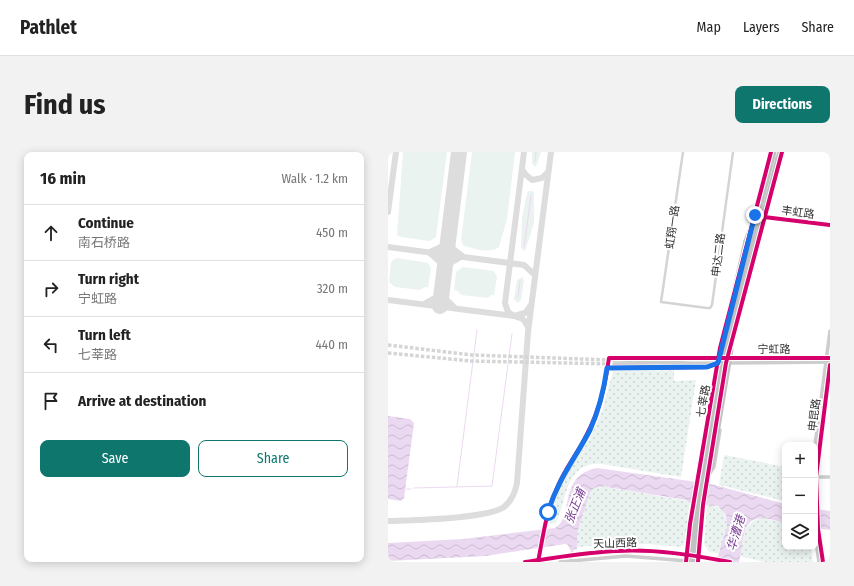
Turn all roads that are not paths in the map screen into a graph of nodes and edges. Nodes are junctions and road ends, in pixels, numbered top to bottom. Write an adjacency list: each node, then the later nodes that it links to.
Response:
1 (683, 152): 9 (street, 虹翔一路)
2 (732, 152): 9 (street, 申达二路)
3 (773, 152): 5 (highway, bridge); 6 (main road, 七莘路)
4 (780, 153): 7 (main road, 七莘路); 11 (highway, bridge)
5 (762, 199): 10 (highway, bridge); 34 (highway, bridge)
6 (755, 215): 7 (main road); 10 (main road, 七莘路)
7 (764, 217): 8 (street, 丰虹路); 17 (main road, 七莘路)
8 (830, 225)
9 (661, 302)
10 (729, 314): 16 (main road, 七莘路)
11 (736, 320): 26 (highway, bridge); 35 (highway, bridge)
12 (830, 330): 14 (main road, 申昆路)
13 (665, 358): 15 (main road); 16 (main road, 宁虹路); 20 (main road, 宁虹路)
14 (828, 358): 17 (main road, 宁虹路); 18 (main road, 申昆路)
15 (682, 361): 16 (main road, 宁虹路); 16 (main road, 宁虹路)
16 (718, 361): 17 (main road, 宁虹路); 20 (main road, 宁虹路); 28 (main road, 七莘路)
17 (728, 361): 18 (main road, 宁虹路); 26 (main road, 七莘路)
18 (825, 363): 19 (main road, 宁虹路); 21 (main road, 申昆路)
19 (830, 364): 22 (main road, 申昆路)
20 (607, 368): 30 (main road)
21 (815, 442)
22 (818, 461)
23 (818, 477): 24 (main road)
24 (830, 477)
25 (816, 478): 39 (main road, 申昆路)
26 (706, 480): 29 (main road, 七莘路, bridge)
27 (817, 550): 38 (main road)
28 (686, 555): 29 (main road, 天山西路); 30 (main road, 天山西路); 34 (main road, 七莘路)
29 (699, 556): 36 (main road, 七莘路); 37 (main road, 天山西路)
30 (538, 561): 32 (main road, 天山西路)
31 (566, 561): 33 (main road, 天山西路); 34 (main road, 天山西路)
32 (525, 562)
33 (560, 562)
34 (687, 562): 35 (main road, 天山西路)
35 (694, 562)
36 (698, 562)
37 (730, 562)
38 (819, 562)
39 (823, 562)

